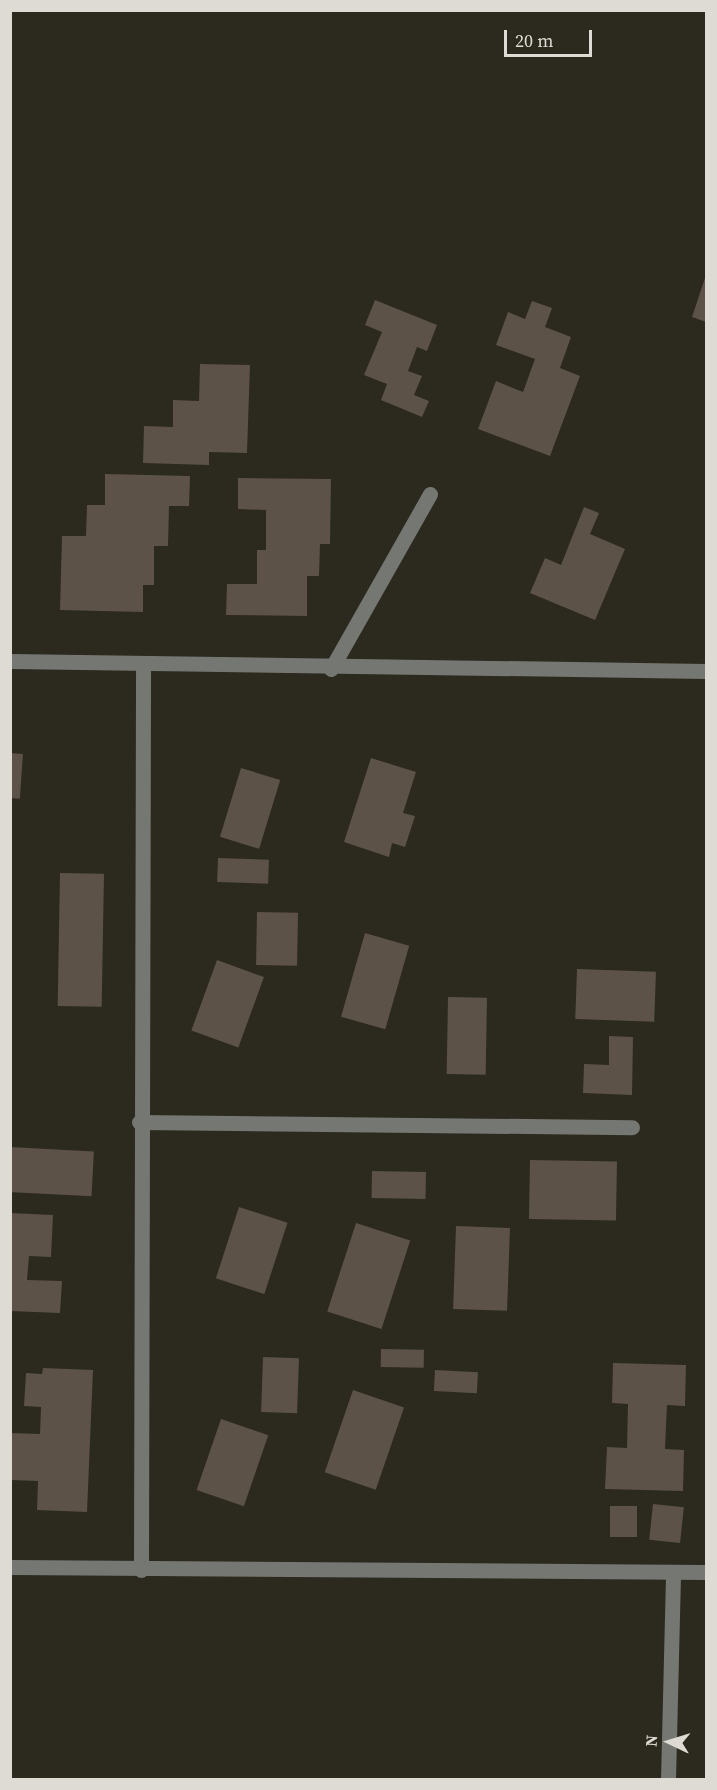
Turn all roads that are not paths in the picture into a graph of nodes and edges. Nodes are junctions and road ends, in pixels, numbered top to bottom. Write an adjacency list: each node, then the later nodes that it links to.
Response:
1 (430, 494): 4 (street)
2 (10, 662): 3 (street)
3 (143, 665): 4 (street); 6 (street)
4 (331, 669): 5 (street)
5 (706, 671)
6 (139, 1122): 7 (street); 9 (street)
7 (632, 1127)
8 (10, 1567): 9 (street)
9 (141, 1570): 11 (street)
10 (706, 1572): 11 (street)
11 (673, 1575): 12 (street)
12 (668, 1779)

